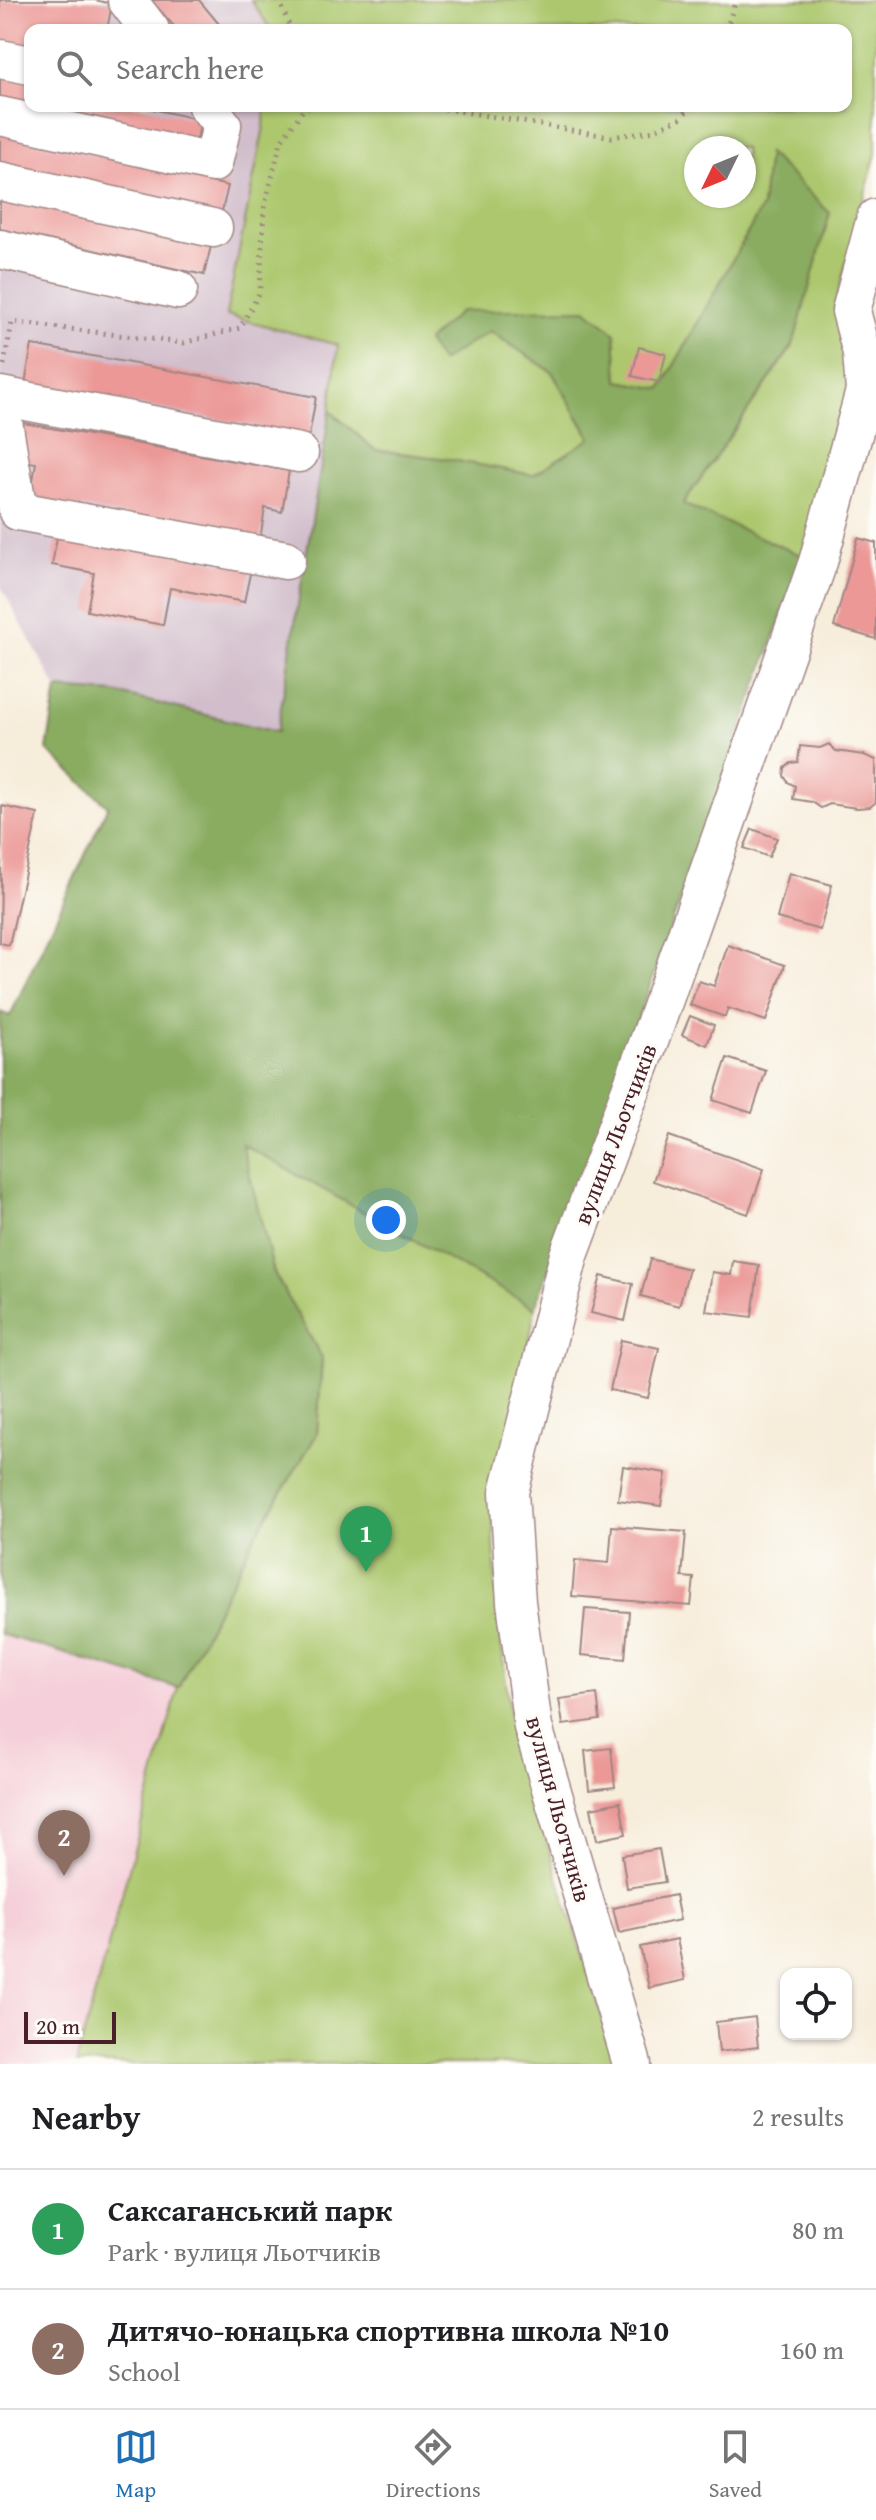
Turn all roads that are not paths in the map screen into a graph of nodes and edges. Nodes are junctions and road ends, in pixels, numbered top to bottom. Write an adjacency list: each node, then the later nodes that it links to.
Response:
1 (127, 0): 2 (street)
2 (145, 24)
3 (0, 59): 4 (street)
4 (24, 64)
5 (212, 112): 6 (street)
6 (0, 116)
7 (0, 181): 9 (street)
8 (876, 218): 16 (street, вулиця Льотчиків)
9 (213, 228)
10 (0, 249): 11 (street)
11 (178, 290)
12 (0, 396): 14 (street)
13 (0, 404): 15 (street)
14 (299, 453)
15 (286, 560)
16 (632, 2064)

